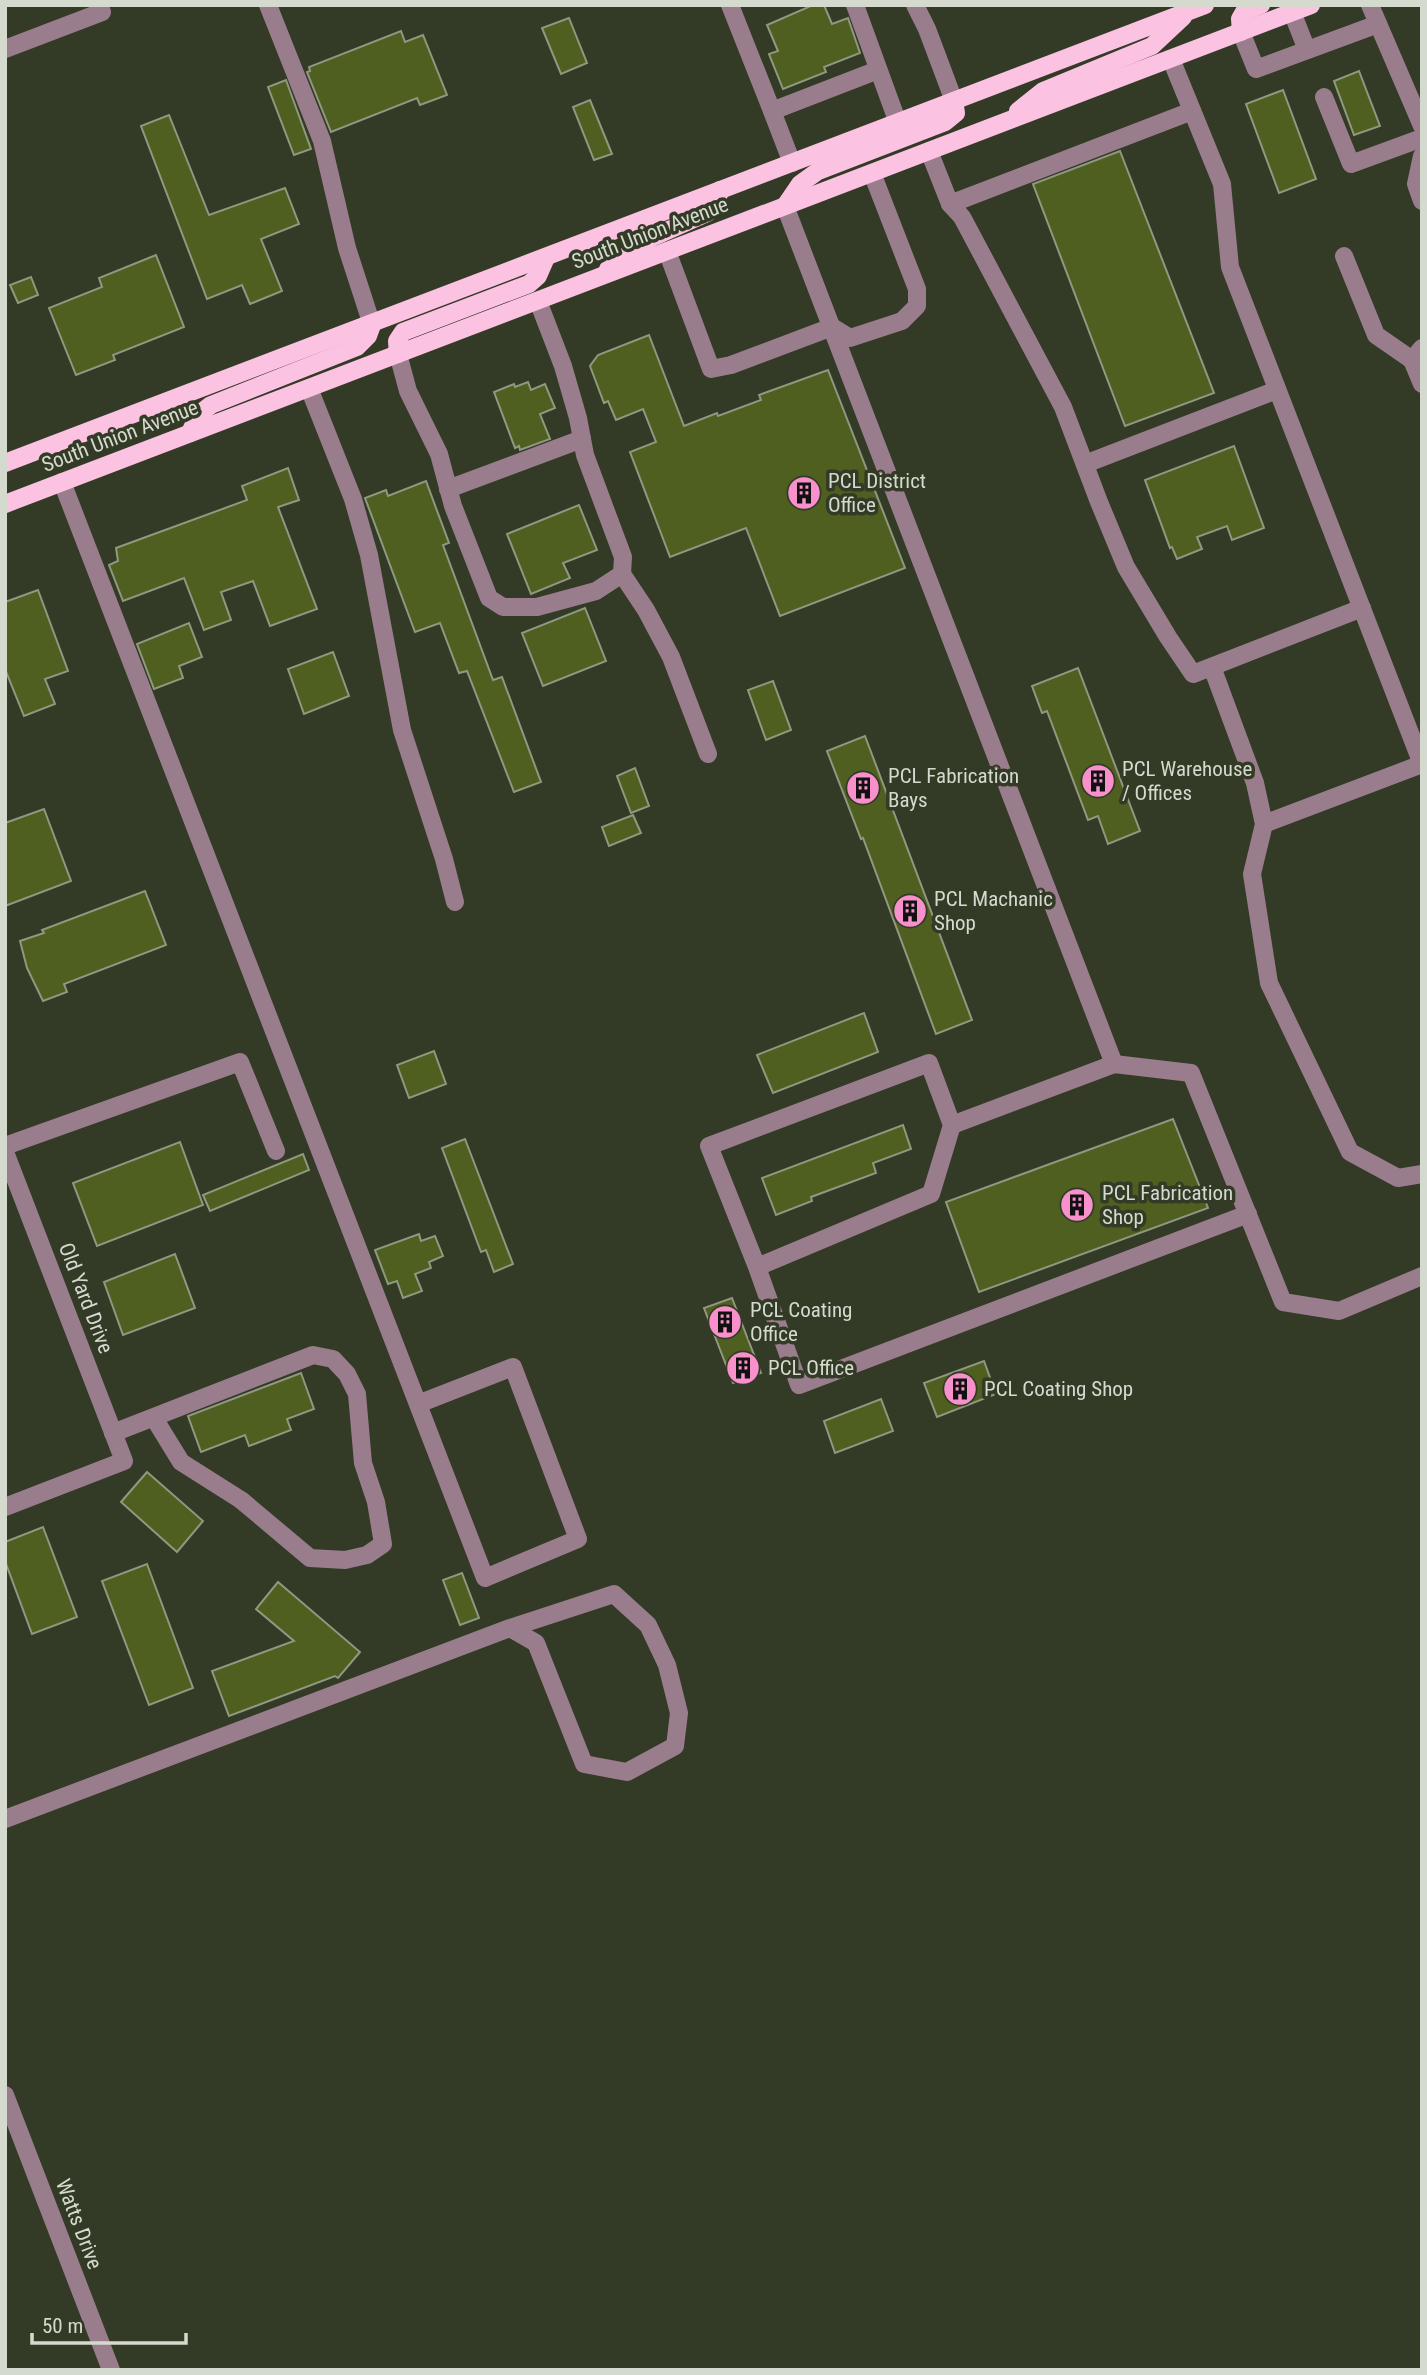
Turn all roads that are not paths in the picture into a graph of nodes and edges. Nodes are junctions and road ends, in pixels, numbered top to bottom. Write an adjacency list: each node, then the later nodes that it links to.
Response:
1 (268, 5): 38 (street)
2 (730, 5): 19 (street)
3 (855, 5): 16 (street)
4 (915, 5): 18 (street)
5 (1261, 5): 12 (main road)
6 (1311, 5): 10 (main road, South Union Avenue)
7 (1370, 5): 11 (street)
8 (1194, 7): 18 (main road, South Union Avenue); 22 (main road)
9 (100, 8): 13 (street)
10 (1292, 12): 12 (main road, South Union Avenue); 14 (street)
11 (1378, 24): 14 (street); 23 (street)
12 (1241, 32): 14 (street); 15 (main road, South Union Avenue)
13 (5, 49)
14 (1307, 50)
15 (1171, 59): 20 (street); 22 (main road, South Union Avenue)
16 (878, 70): 19 (street); 21 (street)
17 (1324, 97): 24 (street)
18 (954, 101): 21 (main road, South Union Avenue); 32 (main road)
19 (772, 111): 27 (street)
20 (1192, 111): 31 (street); 44 (street)
21 (898, 122): 27 (main road, South Union Avenue)
22 (1004, 122): 25 (main road, South Union Avenue)
23 (1422, 126)
24 (1422, 138)
25 (929, 151): 28 (main road, South Union Avenue); 31 (street)
26 (1422, 156): 30 (street)
27 (792, 163): 29 (main road, South Union Avenue)
28 (872, 173): 32 (main road, South Union Avenue); 39 (street)
29 (720, 191): 35 (main road, South Union Avenue); 36 (main road)
30 (1422, 201)
31 (950, 204): 48 (street)
32 (785, 206): 33 (main road, South Union Avenue); 39 (street)
33 (667, 251): 36 (main road, South Union Avenue); 39 (street)
34 (1343, 256): 41 (street)
35 (545, 260): 38 (main road, South Union Avenue); 40 (main road)
36 (597, 278): 37 (main road, South Union Avenue)
37 (538, 301): 40 (main road, South Union Avenue); 46 (street)
38 (372, 325): 45 (main road); 47 (main road, South Union Avenue)
39 (832, 327): 59 (street)
40 (398, 354): 43 (main road, South Union Avenue); 50 (street)
41 (1417, 354): 42 (street)
42 (1422, 384)
43 (310, 388): 45 (main road, South Union Avenue); 58 (street)
44 (1277, 390): 48 (street); 53 (street)
45 (190, 433): 49 (main road, South Union Avenue)
46 (582, 439): 50 (street); 52 (street)
47 (5, 463)
48 (1084, 464): 54 (street)
49 (62, 482): 51 (main road, South Union Avenue); 68 (street)
50 (448, 489): 52 (street)
51 (5, 504)
52 (622, 574): 55 (street)
53 (1362, 608): 54 (street); 56 (street)
54 (1212, 667): 57 (street)
55 (708, 754)
56 (1422, 764): 57 (street)
57 (1264, 824): 64 (street)
58 (455, 902)
59 (1114, 1064): 60 (street); 65 (street)
60 (952, 1125): 66 (street); 66 (street)
61 (5, 1146): 63 (street)
62 (5, 1152): 70 (street, Old Yard Drive)
63 (276, 1152)
64 (1422, 1174)
65 (1248, 1214): 66 (street); 67 (street)
66 (757, 1267)
67 (1422, 1276)
68 (418, 1404): 68 (street)
69 (154, 1418): 69 (street); 70 (street)
70 (113, 1433): 71 (street, Old Yard Drive)
71 (5, 1507)
72 (510, 1628): 72 (street); 73 (street)
73 (5, 1819)
74 (5, 2095): 75 (street, Watts Drive)
75 (111, 2370)

